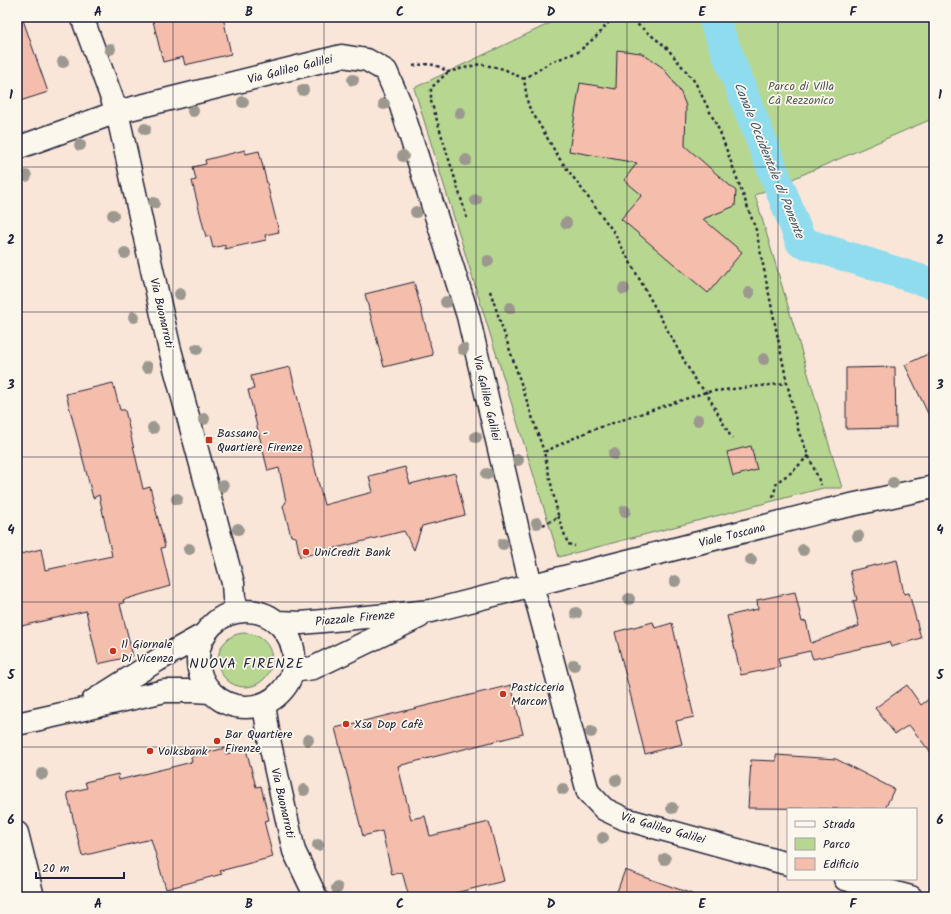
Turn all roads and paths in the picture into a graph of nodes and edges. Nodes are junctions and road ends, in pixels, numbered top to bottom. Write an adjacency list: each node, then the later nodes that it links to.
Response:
1 (82, 17): 7 (street, Via Buonarroti)
2 (613, 17): 6 (path)
3 (628, 17): 11 (path)
4 (386, 71): 5 (path); 7 (street, Via Galileo Galilei); 22 (street, Via Galileo Galilei)
5 (448, 72): 6 (path); 9 (path)
6 (524, 79): 12 (path)
7 (117, 112): 8 (street, Via Galileo Galilei); 23 (street, Via Buonarroti)
8 (17, 148)
9 (469, 225)
10 (490, 290): 14 (path)
11 (787, 383): 12 (path); 15 (path)
12 (706, 392): 13 (path); 14 (path)
13 (732, 439)
14 (544, 452): 19 (path)
15 (808, 455): 17 (path); 18 (path)
16 (934, 487): 18 (street, Viale Toscana)
17 (773, 497)
18 (828, 510): 22 (street, Viale Toscana)
19 (558, 516): 20 (path); 21 (path)
20 (538, 528)
21 (575, 546)
22 (531, 586): 24 (street, Piazzale Firenze); 33 (street, Via Galileo Galilei)
23 (238, 611): 25 (street, Piazzale Firenze); 26 (street, Piazzale Firenze)
24 (431, 611): 25 (street, Piazzale Firenze); 27 (street, Piazzale Firenze)
25 (279, 622): 27 (street, Piazzale Firenze)
26 (203, 635): 28 (street, Piazzale Firenze); 30 (street, Piazzale Firenze)
27 (293, 671): 29 (street, Piazzale Firenze)
28 (211, 692): 29 (street, Piazzale Firenze); 30 (street, Piazzale Firenze)
29 (264, 704): 36 (street, Via Buonarroti)
30 (80, 709): 31 (street, Piazzale Firenze)
31 (17, 724)
32 (17, 833): 35 (street)
33 (787, 864)
34 (849, 880): 37 (street)
35 (33, 897)
36 (316, 897)
37 (911, 897)

